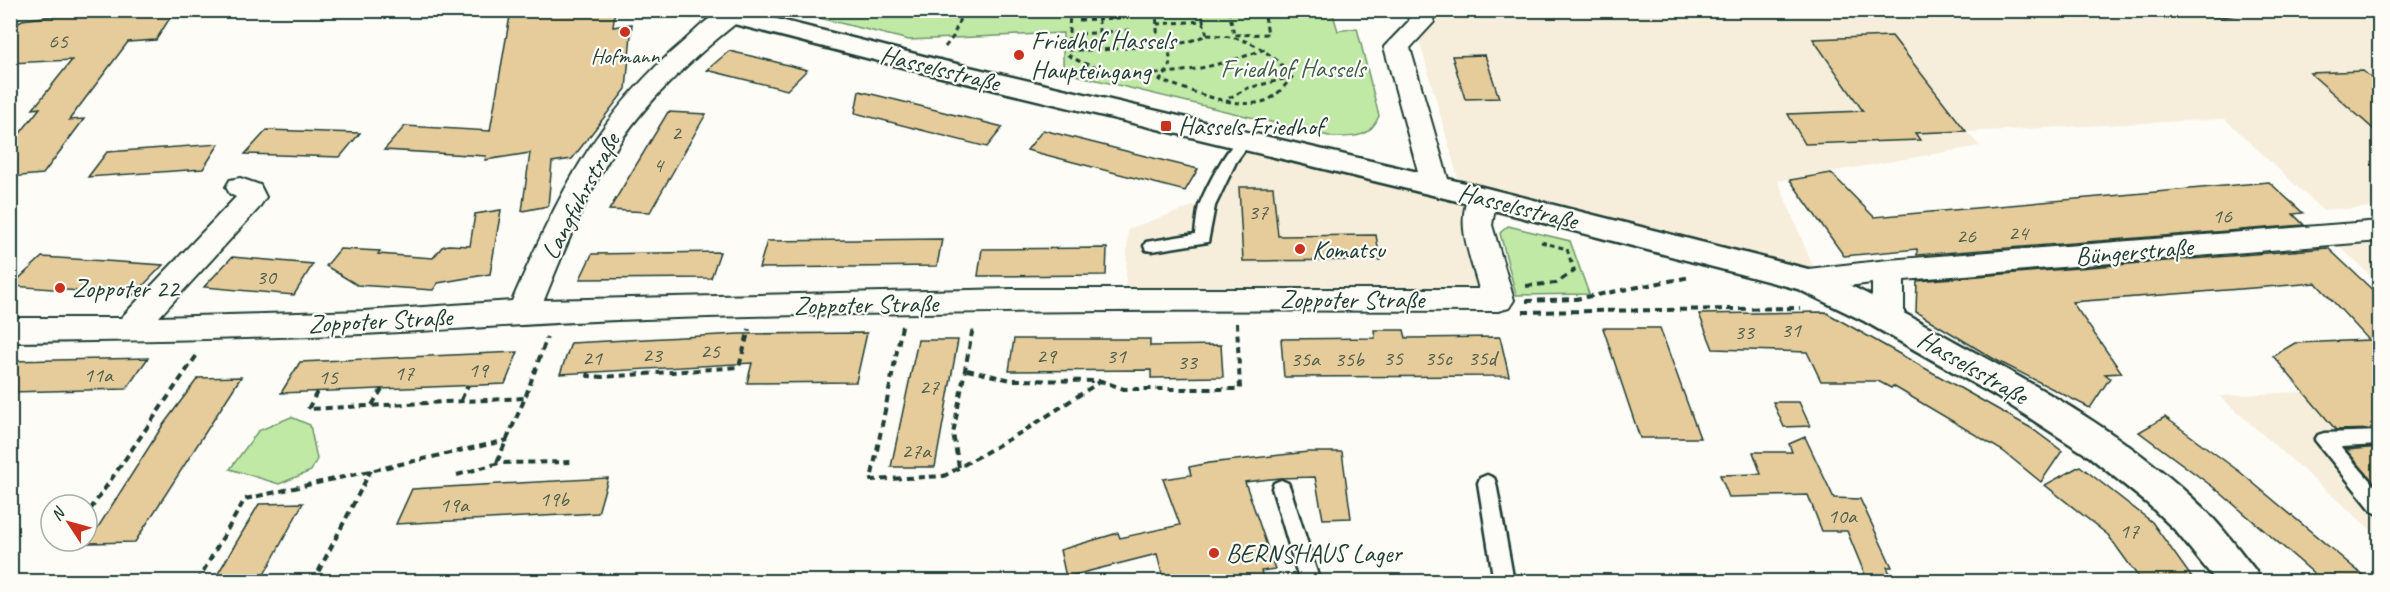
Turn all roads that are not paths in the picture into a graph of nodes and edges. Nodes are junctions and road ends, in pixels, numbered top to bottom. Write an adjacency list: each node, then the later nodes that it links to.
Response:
1 (1418, 10): 6 (street)
2 (2198, 10): 3 (lane)
3 (2235, 10)
4 (719, 13): 5 (street, Hasselsstraße); 13 (street, Langfuhrstraße)
5 (1245, 140): 6 (street, Hasselsstraße); 10 (lane)
6 (1436, 186): 8 (street, Hasselsstraße)
7 (240, 187): 16 (street)
8 (1482, 196): 12 (street, Hasselsstraße); 13 (street, Zoppoter Straße)
9 (2379, 231): 11 (street, Büngerstraße)
10 (1152, 246)
11 (1888, 271): 12 (street, Büngerstraße); 14 (street)
12 (1808, 280): 14 (street, Hasselsstraße)
13 (523, 312): 16 (street, Zoppoter Straße)
14 (1888, 319): 23 (street, Hasselsstraße)
15 (10, 330): 16 (street, Zoppoter Straße)
16 (128, 330)
17 (2379, 438): 20 (lane)
18 (1487, 483): 22 (lane)
19 (1281, 488): 21 (lane)
20 (2379, 506)
21 (1311, 582)
22 (1504, 582)
23 (2241, 582)

